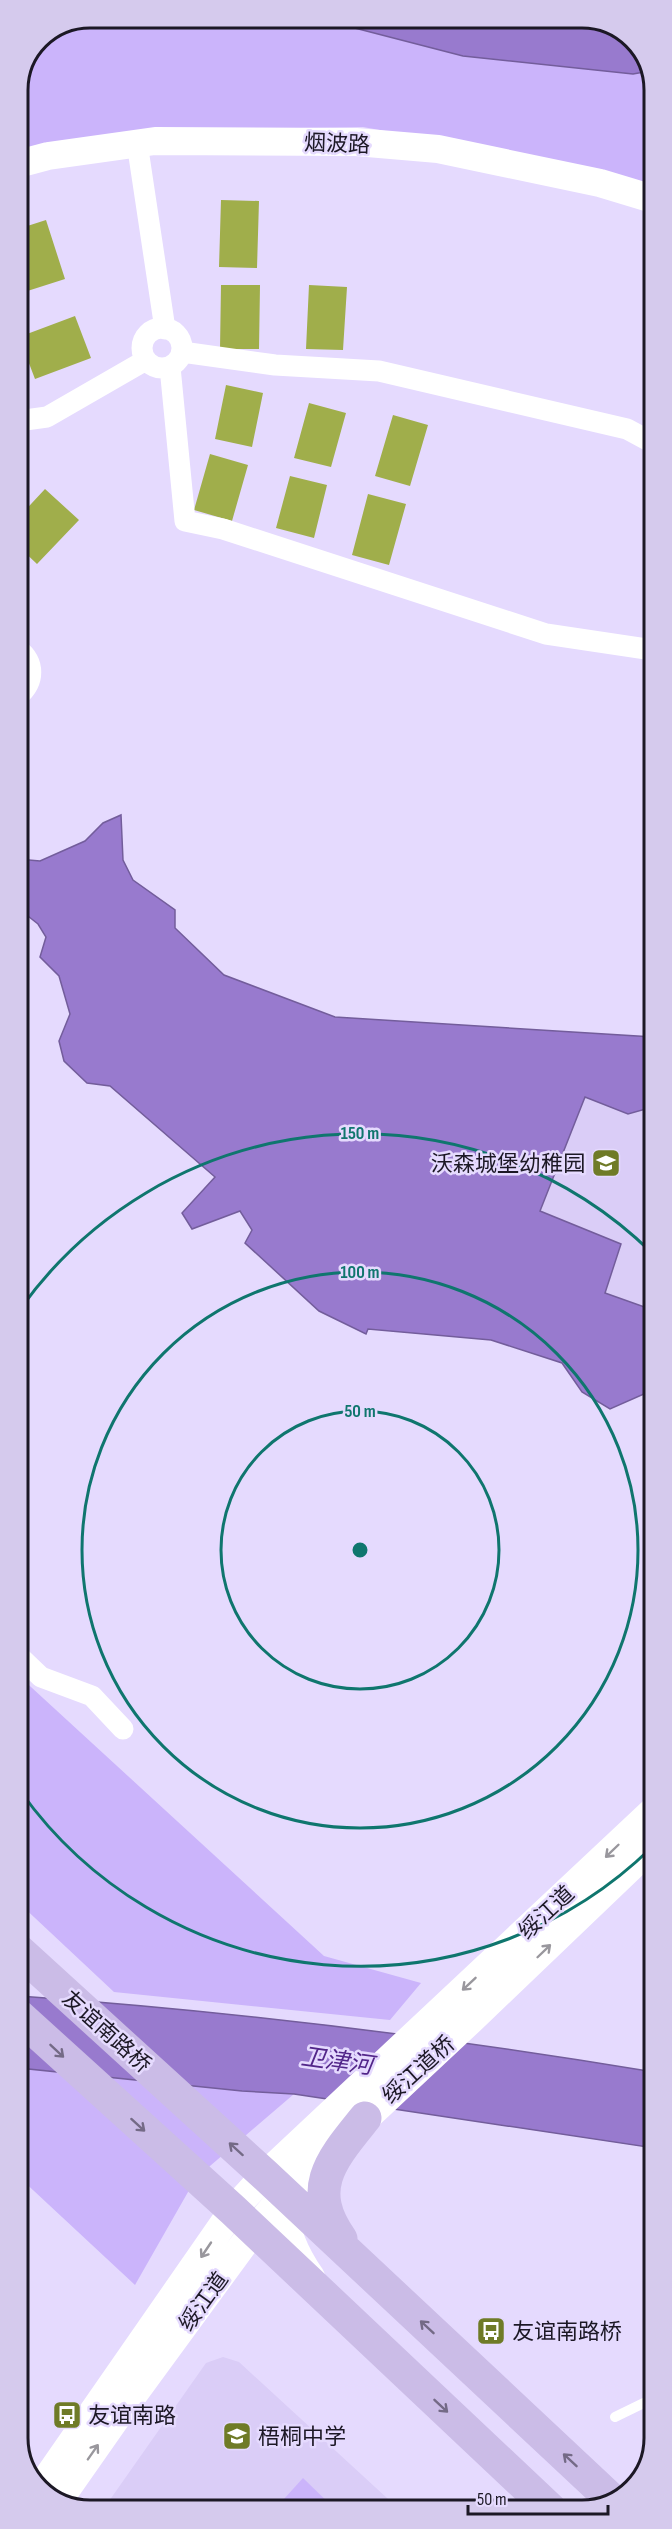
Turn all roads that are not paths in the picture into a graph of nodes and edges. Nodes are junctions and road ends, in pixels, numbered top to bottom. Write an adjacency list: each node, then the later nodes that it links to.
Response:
1 (139, 156): 3 (main road, 烟波路); 5 (main road, 烟波路); 6 (street)
2 (28, 161): 4 (main road, 烟波路)
3 (28, 174)
4 (644, 196)
5 (644, 210)
6 (165, 329): 7 (street); 8 (street)
7 (176, 359): 8 (street); 10 (street); 11 (street)
8 (146, 360): 9 (street)
9 (28, 420)
10 (644, 438)
11 (644, 649)
12 (28, 662): 13 (street)
13 (28, 683)
14 (28, 1665): 15 (street)
15 (123, 1730)
16 (644, 1819): 19 (main road, 绥江道, one-way to 19)
17 (644, 1855): 20 (main road, 绥江道, one-way to 17)
18 (31, 1962): 23 (main road, 友谊南路桥, one-way to 18)
19 (438, 2013): 23 (main road, 绥江道桥)
20 (471, 2020): 22 (main road, 绥江道桥)
21 (28, 2024): 24 (main road, one-way to 24)
22 (365, 2118): 23 (main road, 绥江道); 25 (main road)
23 (275, 2185): 24 (main road, 绥江道); 25 (main road); 26 (main road)
24 (243, 2220): 26 (main road); 29 (main road, 绥江道, one-way to 29); 30 (main road, 绥江道, one-way to 24)
25 (356, 2260): 31 (main road, one-way to 25)
26 (322, 2294): 32 (main road, one-way to 32)
27 (644, 2403): 28 (lane)
28 (615, 2416)
29 (45, 2481)
30 (63, 2494)
31 (607, 2495)
32 (540, 2500)

